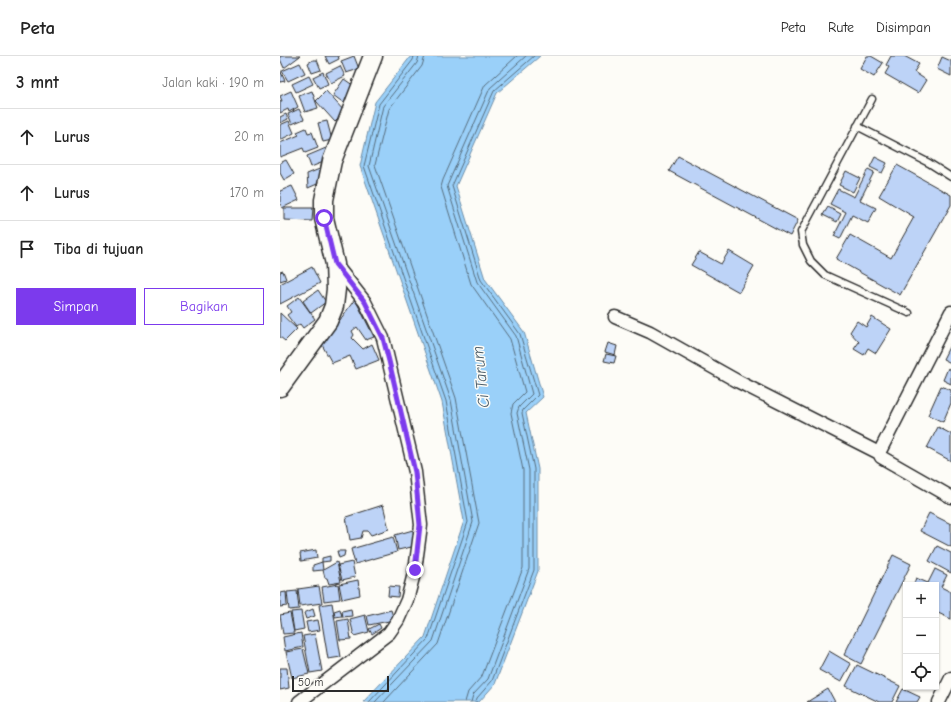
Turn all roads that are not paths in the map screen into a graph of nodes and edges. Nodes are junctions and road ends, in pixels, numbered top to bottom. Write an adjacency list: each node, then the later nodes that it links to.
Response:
1 (373, 56): 5 (street)
2 (872, 98): 3 (lane)
3 (857, 126): 4 (lane); 7 (lane)
4 (951, 177)
5 (335, 264): 9 (street); 13 (street)
6 (951, 312): 10 (street)
7 (909, 313)
8 (615, 317): 10 (street)
9 (280, 387)
10 (879, 453): 11 (street)
11 (951, 497)
12 (951, 678): 14 (street)
13 (299, 702)
14 (939, 702)

